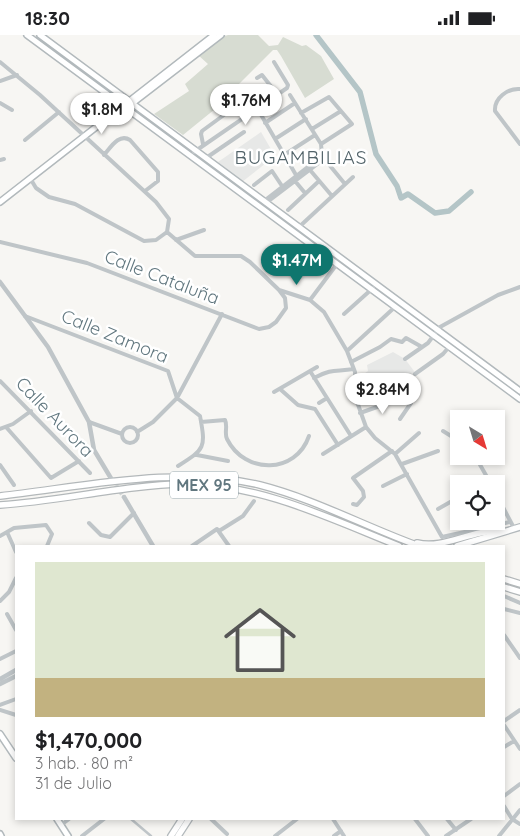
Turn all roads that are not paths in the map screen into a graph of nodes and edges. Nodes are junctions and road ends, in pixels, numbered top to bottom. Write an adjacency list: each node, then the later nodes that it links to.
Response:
1 (27, 35): 16 (main road)
2 (40, 35): 14 (main road)
3 (214, 35): 7 (main road)
4 (220, 35): 7 (main road)
5 (0, 62): 8 (street)
6 (274, 63): 13 (street)
7 (174, 68): 12 (main road); 18 (main road)
8 (17, 75): 10 (street); 24 (street)
9 (257, 78): 13 (street)
10 (0, 81)
11 (520, 89): 37 (street)
12 (139, 92): 14 (main road); 18 (main road)
13 (277, 94): 38 (street)
14 (120, 95): 18 (main road)
15 (290, 95): 20 (street)
16 (110, 97): 21 (main road); 21 (main road)
17 (244, 101): 38 (street)
18 (130, 102): 21 (main road); 39 (main road)
19 (0, 103): 22 (street)
20 (295, 103): 27 (street); 29 (street)
21 (121, 108): 25 (main road); 25 (main road); 33 (main road)
22 (12, 110)
23 (341, 111): 27 (street); 30 (street); 36 (street)
24 (58, 112): 33 (street); 35 (street)
25 (131, 112): 42 (main road)
26 (260, 113): 29 (street)
27 (301, 113): 28 (street)
28 (306, 119): 30 (street); 34 (street)
29 (266, 123): 34 (street)
30 (312, 129): 32 (street)
31 (244, 132): 43 (street)
32 (315, 135): 36 (street); 41 (street)
33 (84, 136): 40 (street); 48 (main road)
34 (275, 139): 41 (street)
35 (25, 140)
36 (321, 144): 44 (street)
37 (520, 144)
38 (203, 145): 39 (street)
39 (195, 150): 42 (street); 43 (main road)
40 (104, 155): 54 (street); 54 (street)
41 (284, 155): 46 (street)
42 (191, 156): 65 (main road)
43 (206, 158): 58 (main road)
44 (323, 158): 45 (street); 46 (street); 51 (street)
45 (310, 170): 49 (street); 50 (street)
46 (296, 175): 53 (street)
47 (353, 177): 51 (street)
48 (30, 178): 57 (main road); 62 (street)
49 (295, 181): 55 (street); 58 (street)
50 (320, 181): 55 (street); 56 (street)
51 (345, 184): 56 (street)
52 (254, 185): 53 (street)
53 (282, 186): 58 (street)
54 (145, 191): 62 (street)
55 (306, 193): 59 (street)
56 (332, 196): 60 (street)
57 (0, 202)
58 (265, 202): 60 (main road)
59 (288, 210)
60 (299, 227): 63 (main road)
61 (204, 229): 64 (street)
62 (166, 232): 64 (street)
63 (308, 235): 65 (main road); 69 (main road)
64 (176, 240): 72 (street)
65 (304, 240): 67 (main road)
66 (0, 242): 75 (street, Calle Cataluña)
67 (337, 264): 71 (main road); 73 (street)
68 (0, 282): 77 (street)
69 (376, 284): 71 (street); 78 (main road)
70 (520, 287): 78 (street)
71 (372, 289): 74 (main road); 76 (street)
72 (279, 290): 73 (street); 75 (street, Calle Cataluña)
73 (310, 300): 81 (street)
74 (395, 307): 78 (main road); 81 (street)
75 (222, 314): 93 (street)
76 (344, 314)
77 (26, 316): 93 (street, Calle Zamora); 100 (street)
78 (436, 330): 79 (street); 80 (main road); 91 (main road)
79 (422, 347): 82 (street); 83 (street)
80 (449, 347): 87 (street); 95 (main road)
81 (347, 351): 83 (street)
82 (405, 359)
83 (351, 362): 85 (street)
84 (317, 367): 86 (street)
85 (354, 369): 88 (street); 98 (street)
86 (310, 371): 88 (street); 90 (street)
87 (415, 374)
88 (314, 378): 94 (street)
89 (0, 381): 97 (street, Calle Aurora)
90 (280, 389): 92 (street); 112 (street)
91 (520, 391)
92 (274, 392)
93 (177, 397): 101 (street); 106 (street)
94 (326, 398): 96 (street); 110 (street)
95 (520, 399)
96 (319, 403)
97 (31, 411): 102 (street); 117 (street, Calle Aurora)
98 (360, 413): 99 (street); 103 (street)
99 (400, 419)
100 (89, 422): 108 (street); 124 (street)
101 (201, 422): 109 (street); 116 (street)
102 (6, 427): 104 (street); 117 (street)
103 (366, 427): 110 (street); 114 (street)
104 (0, 429)
105 (442, 431): 111 (street)
106 (137, 432): 108 (street); 108 (street)
107 (419, 433): 114 (street)
108 (122, 434)
109 (309, 436)
110 (351, 436): 112 (street)
111 (450, 436)
112 (338, 445): 115 (street)
113 (438, 451): 119 (street)
114 (394, 452): 119 (street); 133 (street)
115 (323, 454)
116 (197, 455): 118 (street); 121 (street)
117 (79, 461): 122 (street, Calle Aurora)
118 (228, 461)
119 (402, 464): 123 (street)
120 (0, 465): 125 (street)
121 (178, 467)
122 (90, 473)
123 (407, 474): 126 (street); 138 (street)
124 (112, 480)
125 (14, 485)
126 (383, 486)
127 (43, 491): 128 (main road); 129 (main road, MEX 95); 146 (main road, MEX 95)
128 (0, 492)
129 (0, 496)
130 (124, 497): 137 (street)
131 (254, 501): 141 (street)
132 (450, 502): 135 (street)
133 (353, 504)
134 (0, 506): 152 (main road, MEX 95)
135 (438, 509)
136 (505, 512): 138 (street)
137 (134, 513): 139 (street); 148 (street)
138 (510, 522): 140 (street)
139 (89, 523)
140 (517, 528): 143 (main road)
141 (219, 531): 145 (street); 151 (street)
142 (7, 532): 144 (street); 147 (street); 155 (street)
143 (501, 532): 146 (main road); 154 (main road)
144 (0, 536)
145 (200, 541): 149 (street); 150 (street)
146 (406, 541): 153 (main road, MEX 95)
147 (47, 545)
148 (152, 545)
149 (194, 545)
150 (203, 545)
151 (229, 545)
152 (397, 545)
153 (416, 545)
154 (460, 545)
155 (15, 550)
156 (505, 579): 158 (main road)
157 (15, 580): 162 (street)
158 (520, 584)
159 (505, 587): 160 (main road)
160 (520, 592)
161 (505, 596): 163 (street)
162 (0, 601)
163 (520, 603)
164 (505, 609): 165 (street)
165 (520, 613)
166 (7, 614): 167 (street)
167 (15, 627)
168 (505, 636): 170 (street)
169 (15, 652): 171 (street)
170 (520, 658)
171 (0, 659)
172 (15, 671): 174 (street)
173 (15, 676): 175 (street)
174 (0, 679)
175 (0, 684)
176 (15, 699): 177 (street)
177 (0, 705)
178 (0, 710): 180 (street)
179 (520, 710): 181 (street)
180 (15, 715)
181 (505, 720)
182 (505, 727): 184 (street)
183 (0, 734): 187 (main road)
184 (514, 741): 185 (street); 186 (street)
185 (505, 746)
186 (520, 749)
187 (15, 756)
188 (520, 784): 189 (street)
189 (505, 795)
190 (505, 808): 192 (street)
191 (520, 810): 192 (street)
192 (512, 819): 205 (street); 220 (street)
193 (58, 820): 206 (main road)
194 (68, 820): 206 (street)
195 (103, 820): 211 (street)
196 (132, 820): 212 (street)
197 (181, 820): 213 (main road)
198 (188, 820): 214 (main road)
199 (212, 820): 209 (street)
200 (296, 820): 215 (street)
201 (334, 820): 208 (street)
202 (416, 820): 218 (street)
203 (448, 820): 207 (street)
204 (470, 820): 207 (street)
205 (520, 824)
206 (61, 825): 210 (main road)
207 (456, 829): 219 (street)
208 (341, 831): 216 (street); 217 (street)
209 (227, 834)
210 (68, 836)
211 (82, 836)
212 (151, 836)
213 (171, 836)
214 (178, 836)
215 (275, 836)
216 (334, 836)
217 (344, 836)
218 (428, 836)
219 (446, 836)
220 (499, 836)

